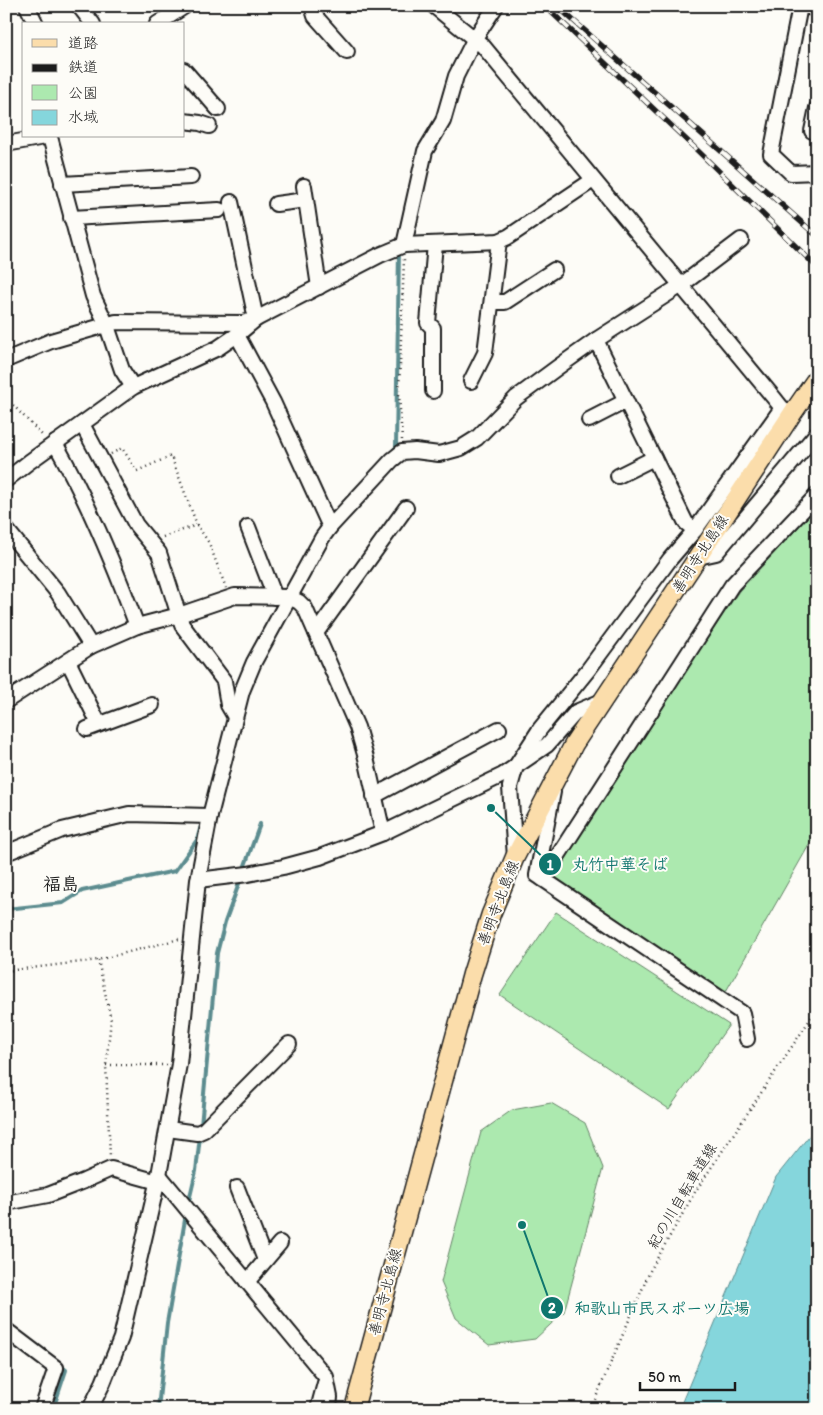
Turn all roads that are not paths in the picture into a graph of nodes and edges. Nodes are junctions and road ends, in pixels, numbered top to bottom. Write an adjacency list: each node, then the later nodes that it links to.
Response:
1 (26, 6): 9 (street)
2 (79, 6): 10 (street)
3 (185, 6): 11 (street)
4 (312, 6): 13 (street)
5 (434, 6): 12 (street)
6 (496, 6): 12 (street)
7 (801, 6): 8 (street); 23 (street)
8 (817, 9)
9 (35, 22)
10 (88, 22)
11 (160, 22)
12 (472, 35): 25 (street); 34 (street)
13 (347, 52)
14 (185, 71): 16 (street)
15 (817, 108): 19 (street)
16 (218, 110)
17 (185, 121): 18 (street)
18 (209, 126)
19 (812, 131)
20 (39, 138): 22 (street)
21 (50, 138): 26 (street)
22 (6, 144)
23 (817, 172)
24 (190, 177): 26 (street)
25 (593, 180): 32 (street); 36 (street)
26 (62, 184): 30 (street)
27 (231, 202): 39 (street)
28 (276, 204): 37 (street)
29 (219, 210): 30 (street)
30 (71, 218): 40 (street)
31 (741, 240): 36 (street)
32 (499, 241): 33 (street); 38 (street)
33 (435, 244): 34 (street); 47 (street)
34 (401, 246): 37 (street)
35 (554, 270): 38 (street)
36 (680, 286): 42 (street); 49 (street)
37 (319, 287): 39 (street)
38 (492, 302): 45 (street)
39 (256, 319): 40 (street); 41 (street)
40 (106, 323): 43 (street); 46 (street)
41 (237, 335): 46 (street); 60 (street)
42 (596, 340): 48 (street); 60 (street)
43 (6, 360)
44 (817, 378): 49 (main road, 善明寺北島線)
45 (471, 381)
46 (133, 388): 51 (street)
47 (433, 391)
48 (626, 401): 50 (street); 54 (street)
49 (787, 411): 62 (street); 63 (main road, 善明寺北島線)
50 (589, 420)
51 (82, 424): 53 (street); 65 (street)
52 (814, 438): 63 (street)
53 (53, 444): 56 (street); 66 (street)
54 (654, 458): 55 (street); 62 (street)
55 (618, 476)
56 (6, 480)
57 (817, 495): 82 (street)
58 (406, 508): 67 (street)
59 (248, 527): 64 (street)
60 (330, 527): 64 (street)
61 (6, 529): 68 (street)
62 (695, 530): 75 (street)
63 (698, 558): 71 (main road, 善明寺北島線)
64 (282, 597): 65 (street); 67 (street); 73 (street)
65 (179, 615): 66 (street); 73 (street)
66 (137, 626): 68 (street)
67 (316, 633): 77 (street)
68 (91, 646): 69 (street)
69 (68, 661): 70 (street); 72 (street)
70 (6, 700)
71 (602, 701): 75 (street); 76 (main road, 善明寺北島線)
72 (152, 705)
73 (232, 711): 78 (street)
74 (499, 729): 77 (street)
75 (516, 766): 79 (street); 81 (street)
76 (554, 781): 81 (main road, 善明寺北島線); 82 (street)
77 (374, 796): 79 (street)
78 (206, 816): 80 (street); 83 (street)
79 (383, 833): 83 (street)
80 (6, 853)
81 (515, 857): 99 (main road, 善明寺北島線)
82 (543, 879): 84 (street)
83 (198, 880): 86 (street)
84 (747, 1039)
85 (289, 1044): 86 (street)
86 (168, 1129): 87 (street)
87 (159, 1179): 89 (street); 92 (street); 96 (street)
88 (237, 1188): 91 (street)
89 (6, 1203)
90 (280, 1243): 91 (street)
91 (266, 1260): 92 (street)
92 (247, 1282): 94 (street)
93 (6, 1330): 95 (street)
94 (326, 1377): 97 (street); 98 (street)
95 (42, 1409)
96 (90, 1409)
97 (318, 1409)
98 (329, 1409)
99 (354, 1409)

